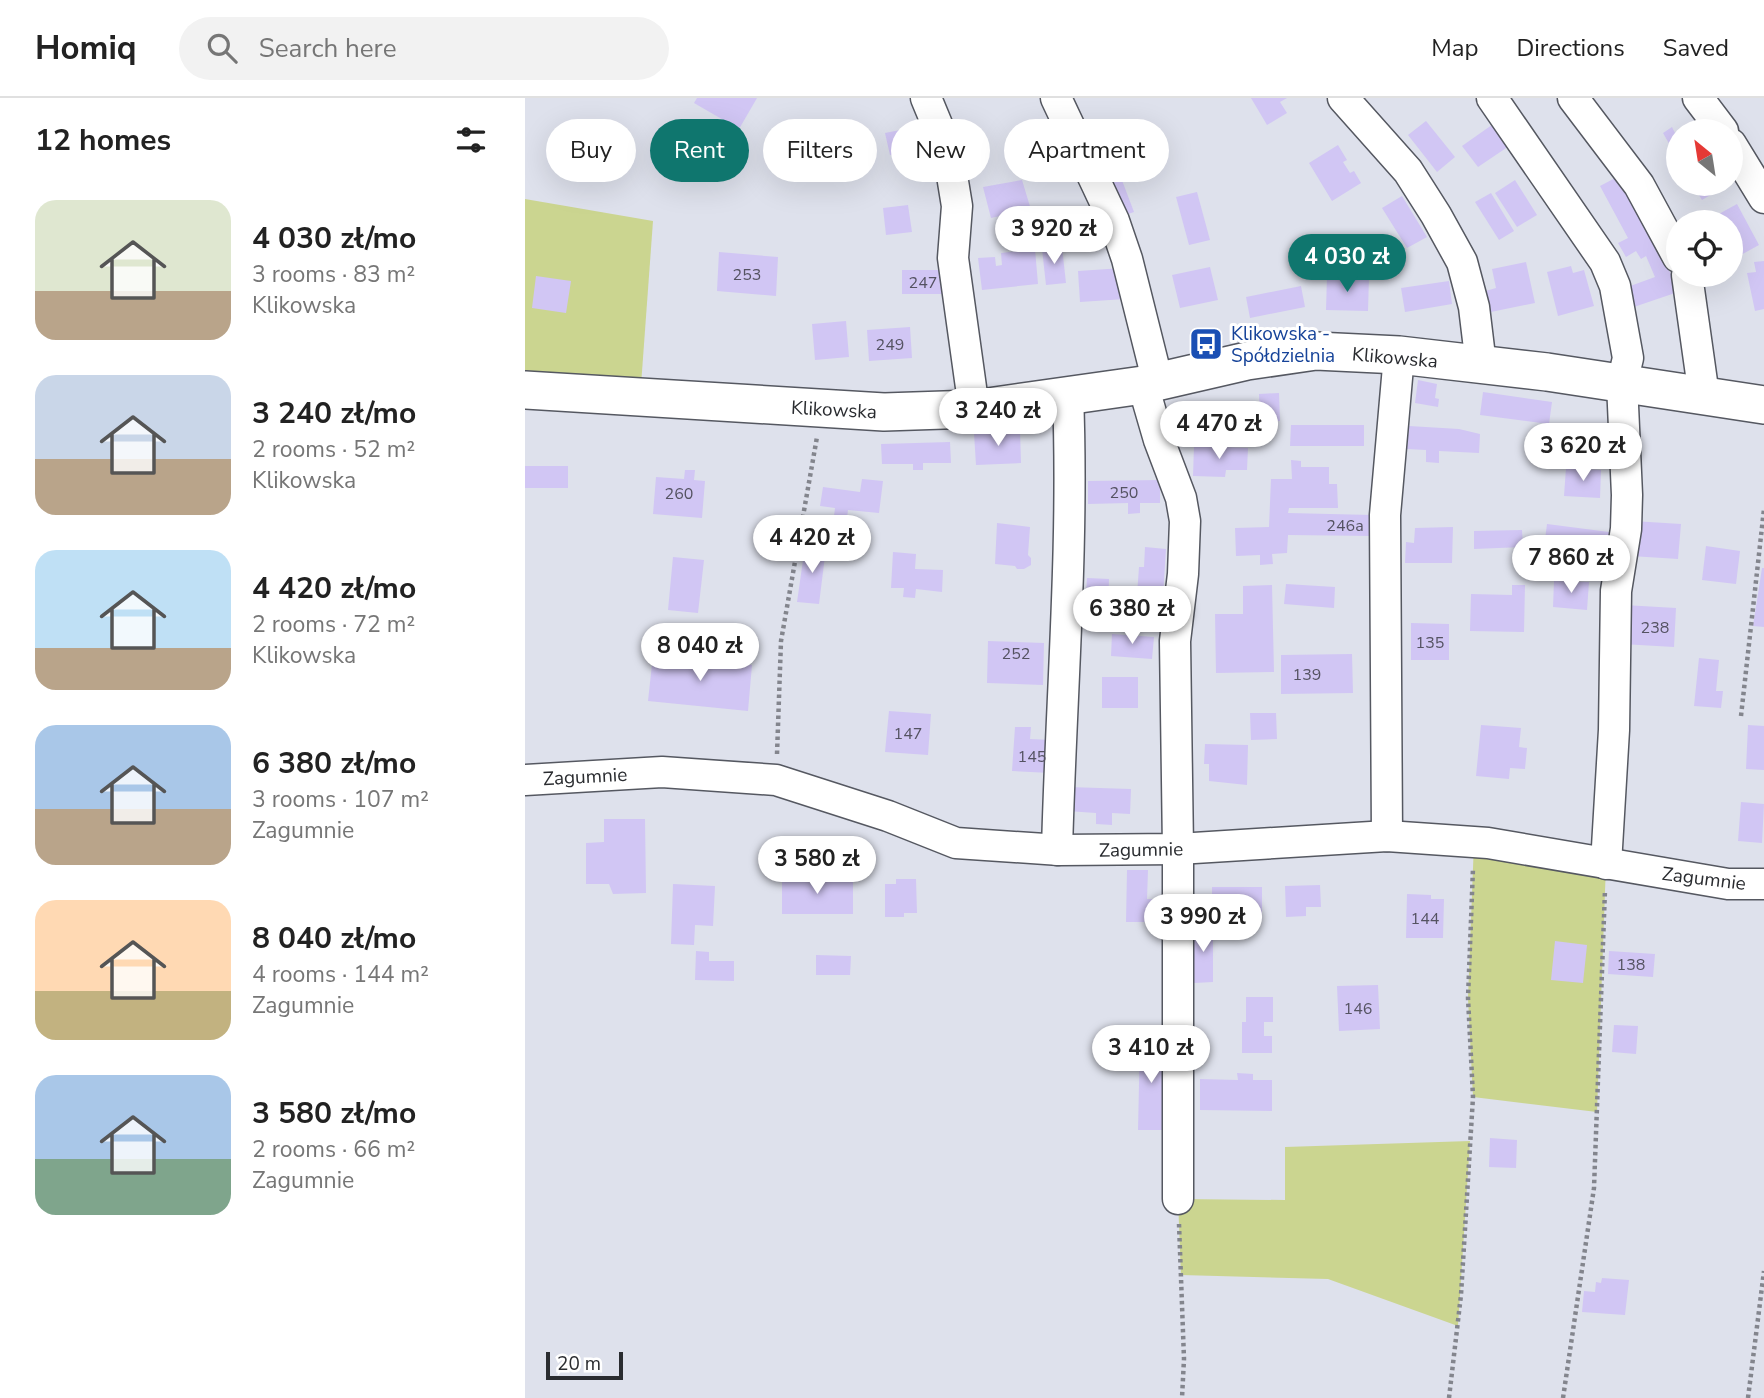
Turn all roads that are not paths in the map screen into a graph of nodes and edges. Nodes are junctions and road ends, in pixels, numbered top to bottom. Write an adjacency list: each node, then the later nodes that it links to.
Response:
1 (926, 98): 20 (street)
2 (1056, 98): 15 (street)
3 (1343, 98): 13 (street)
4 (1492, 98): 14 (street)
5 (1573, 98): 10 (street)
6 (1698, 98): 7 (street)
7 (1714, 119)
8 (1743, 164): 9 (street)
9 (1764, 198)
10 (1666, 235)
11 (1689, 287): 18 (street)
12 (1399, 355): 13 (street, Klikowska); 15 (street, Klikowska); 22 (street)
13 (1481, 365): 14 (street, Klikowska)
14 (1622, 383): 18 (street, Klikowska); 25 (street)
15 (1150, 384): 17 (street, Klikowska); 23 (street)
16 (525, 390): 20 (street, Klikowska)
17 (1068, 395): 20 (street, Klikowska); 24 (street)
18 (1704, 397): 19 (street, Klikowska)
19 (1764, 405)
20 (974, 408)
21 (525, 780): 24 (street, Zagumnie)
22 (1387, 836): 23 (street, Zagumnie); 25 (street, Zagumnie)
23 (1178, 849): 24 (street, Zagumnie); 27 (street)
24 (1057, 850)
25 (1606, 864): 26 (street, Zagumnie)
26 (1764, 884)
27 (1178, 1199)

